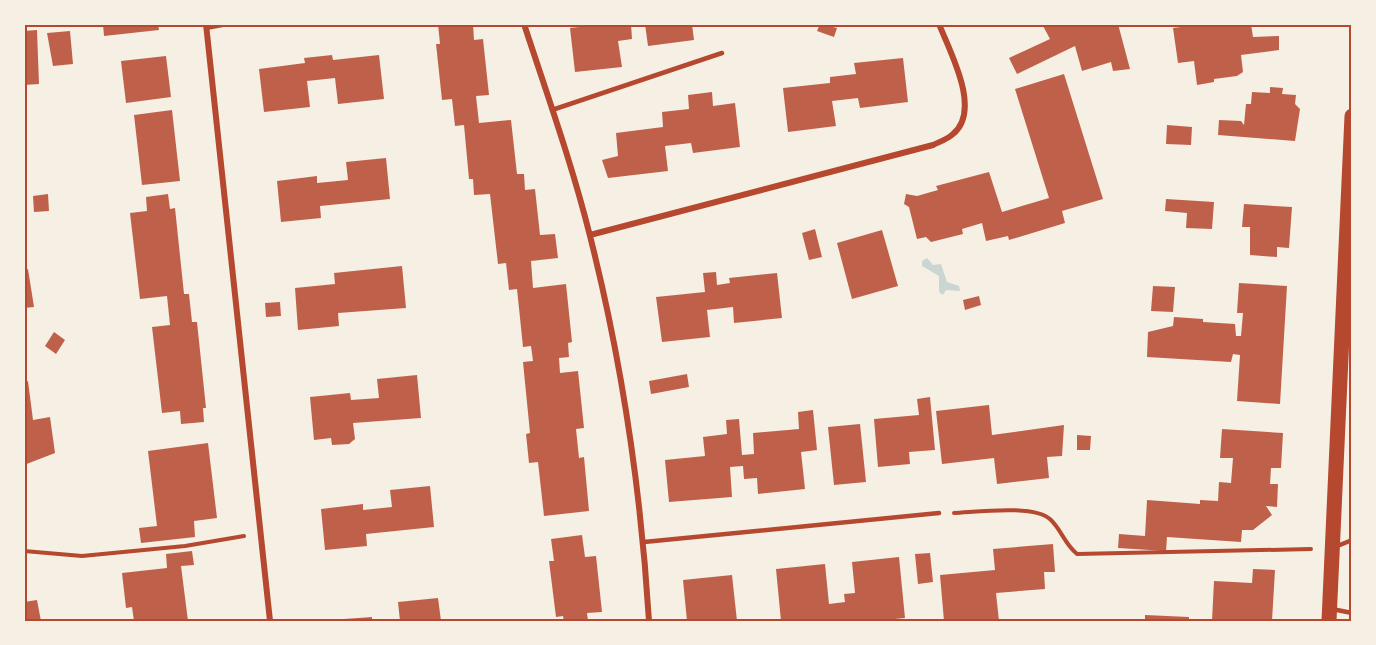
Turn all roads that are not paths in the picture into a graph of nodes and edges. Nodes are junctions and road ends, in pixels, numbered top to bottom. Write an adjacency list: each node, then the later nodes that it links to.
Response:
1 (223, 24): 4 (street)
2 (524, 24): 6 (street)
3 (939, 24): 8 (street)
4 (206, 25): 16 (street)
5 (722, 53): 6 (lane)
6 (552, 110): 8 (street)
7 (1352, 116): 9 (main road)
8 (590, 236): 12 (street)
9 (1347, 332): 13 (main road)
10 (939, 513): 12 (lane)
11 (1352, 540): 13 (lane)
12 (644, 542): 17 (street)
13 (1333, 549): 15 (main road)
14 (1352, 613): 15 (lane)
15 (1329, 615)
16 (270, 621)
17 (649, 621)

